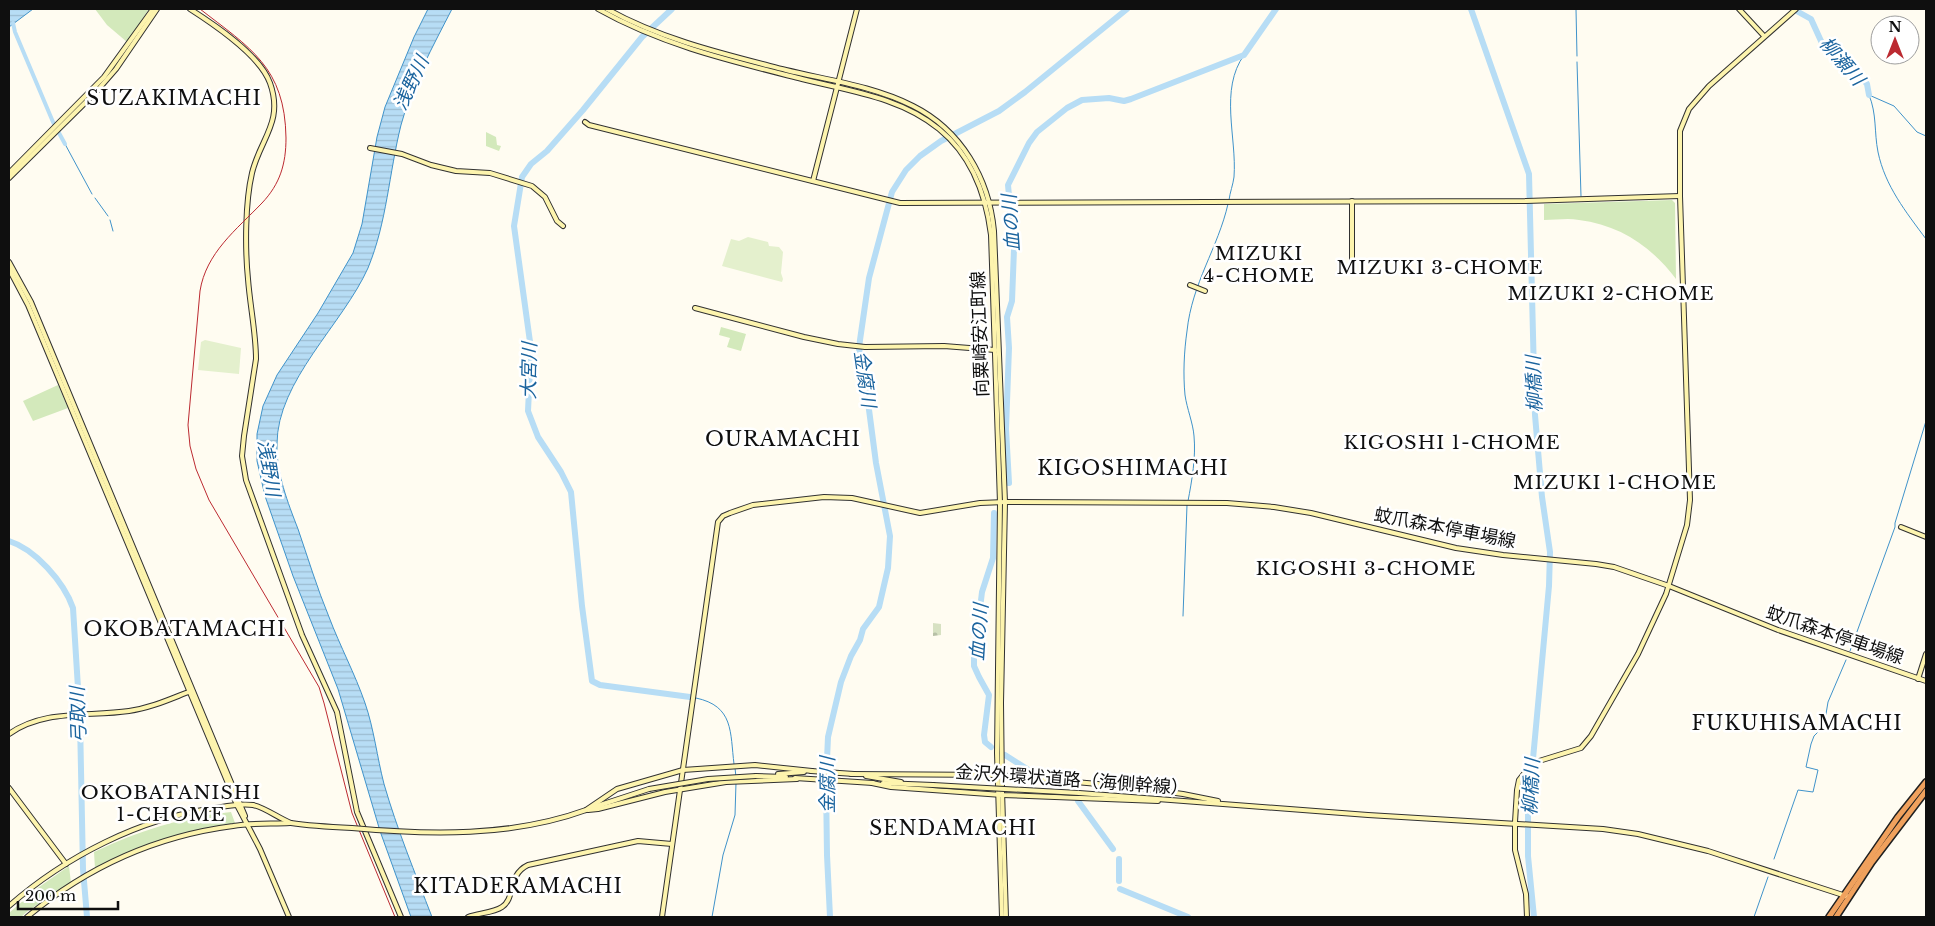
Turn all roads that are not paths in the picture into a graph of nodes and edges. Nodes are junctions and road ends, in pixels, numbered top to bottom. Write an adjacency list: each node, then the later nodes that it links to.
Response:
1 (153, 9): 13 (street)
2 (158, 9): 13 (street)
3 (190, 9): 65 (street)
4 (598, 9): 9 (street, 向粟崎安江町線)
5 (607, 9): 9 (street, 向粟崎安江町線)
6 (857, 9): 11 (street)
7 (1739, 9): 10 (street)
8 (1796, 9): 10 (street)
9 (641, 29): 11 (street, 向粟崎安江町線)
10 (1764, 36): 19 (street)
11 (838, 85): 18 (street); 21 (street, 向粟崎安江町線)
12 (584, 122): 18 (street)
13 (60, 126): 14 (street)
14 (54, 132): 16 (street); 17 (street)
15 (370, 148): 22 (street)
16 (9, 172)
17 (9, 178)
18 (814, 181): 21 (street)
19 (1680, 196): 20 (street); 33 (street)
20 (1352, 201): 21 (street); 25 (street)
21 (988, 204): 29 (street, 向粟崎安江町線)
22 (563, 226)
23 (9, 262): 37 (street)
24 (9, 269): 37 (street)
25 (1352, 269)
26 (1190, 286): 27 (street)
27 (1205, 291)
28 (695, 308): 29 (street)
29 (996, 350): 30 (street, 向粟崎安江町線)
30 (1002, 502): 33 (street, 蚊爪森本停車場線); 39 (street, 蚊爪森本停車場線); 43 (street, 向粟崎安江町線)
31 (1901, 527): 32 (street)
32 (1926, 536)
33 (1669, 586): 35 (street, 蚊爪森本停車場線); 56 (street)
34 (1926, 654): 35 (street)
35 (1918, 679): 36 (street, 蚊爪森本停車場線)
36 (1926, 681)
37 (191, 691): 38 (street); 54 (street)
38 (9, 734)
39 (683, 770): 40 (street); 49 (street, 蚊爪森本停車場線); 55 (street)
40 (814, 771): 41 (street); 42 (street)
41 (852, 774): 43 (street); 47 (street)
42 (770, 775): 44 (street, 金沢外環状道路（海側幹線）); 55 (street, 金沢外環状道路（海側幹線）, bridge)
43 (999, 775): 51 (street, 向粟崎安江町線); 53 (street)
44 (797, 779): 46 (street, 金沢外環状道路（海側幹線）); 49 (street)
45 (1926, 782): 61 (highway)
46 (872, 783): 47 (street, 金沢外環状道路（海側幹線）); 51 (street)
47 (918, 784): 52 (street, 金沢外環状道路（海側幹線）, bridge)
48 (9, 788): 60 (street)
49 (680, 789): 55 (street); 59 (street, 蚊爪森本停車場線)
50 (1926, 791): 61 (highway)
51 (1000, 795): 52 (street); 68 (street, 向粟崎安江町線); 69 (street, 向粟崎安江町線)
52 (1193, 802): 53 (street, 金沢外環状道路（海側幹線）)
53 (1232, 804): 56 (street, 金沢外環状道路（海側幹線）)
54 (239, 805): 57 (street, 金沢外環状道路（海側幹線）); 58 (street); 60 (street)
55 (586, 810): 57 (street, 金沢外環状道路（海側幹線）, bridge)
56 (1514, 822): 61 (street, 金沢外環状道路（海側幹線）); 70 (street)
57 (291, 823): 58 (street, 金沢外環状道路（海側幹線）)
58 (248, 825): 63 (street, 金沢外環状道路（海側幹線）); 64 (street)
59 (672, 844): 66 (street); 67 (street, 蚊爪森本停車場線)
60 (66, 864): 62 (street)
61 (1846, 896): 71 (highway); 72 (highway)
62 (9, 906)
63 (27, 917)
64 (289, 917)
65 (401, 917)
66 (468, 917)
67 (662, 917)
68 (1002, 917)
69 (1006, 917)
70 (1528, 917)
71 (1829, 917)
72 (1836, 917)

